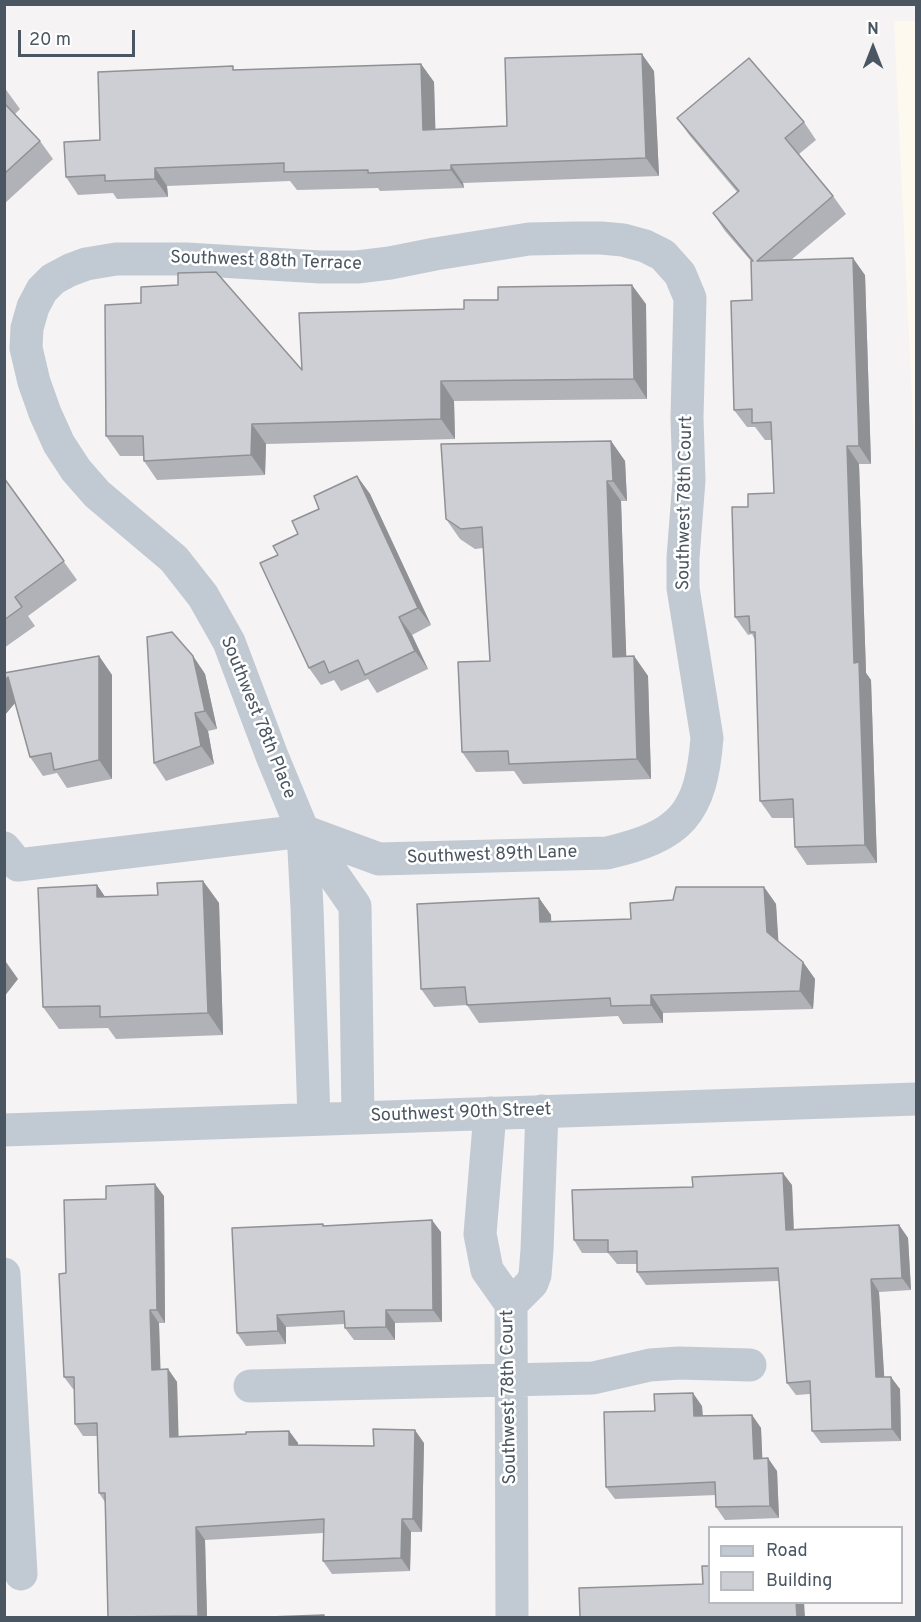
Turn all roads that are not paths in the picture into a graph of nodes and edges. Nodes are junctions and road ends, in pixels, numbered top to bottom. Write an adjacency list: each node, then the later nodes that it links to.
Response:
1 (663, 255): 2 (street, Southwest 88th Terrace); 3 (street, Southwest 78th Court)
2 (26, 348): 4 (street, Southwest 78th Place)
3 (679, 824): 4 (street, Southwest 89th Lane)
4 (303, 831): 5 (street, Southwest 89th Lane); 9 (street); 10 (street)
5 (4, 848)
6 (916, 1099): 7 (street, Southwest 90th Street)
7 (542, 1111): 8 (street, Southwest 90th Street); 13 (street)
8 (490, 1113): 9 (street, Southwest 90th Street); 13 (street, Southwest 78th Court)
9 (358, 1118): 10 (street, Southwest 90th Street)
10 (314, 1119): 11 (street, Southwest 90th Street)
11 (4, 1130)
12 (4, 1274): 17 (street)
13 (511, 1304): 15 (street, Southwest 78th Court)
14 (750, 1365): 15 (street)
15 (512, 1379): 16 (street); 18 (street, Southwest 78th Court)
16 (250, 1386)
17 (21, 1574)
18 (512, 1617)

